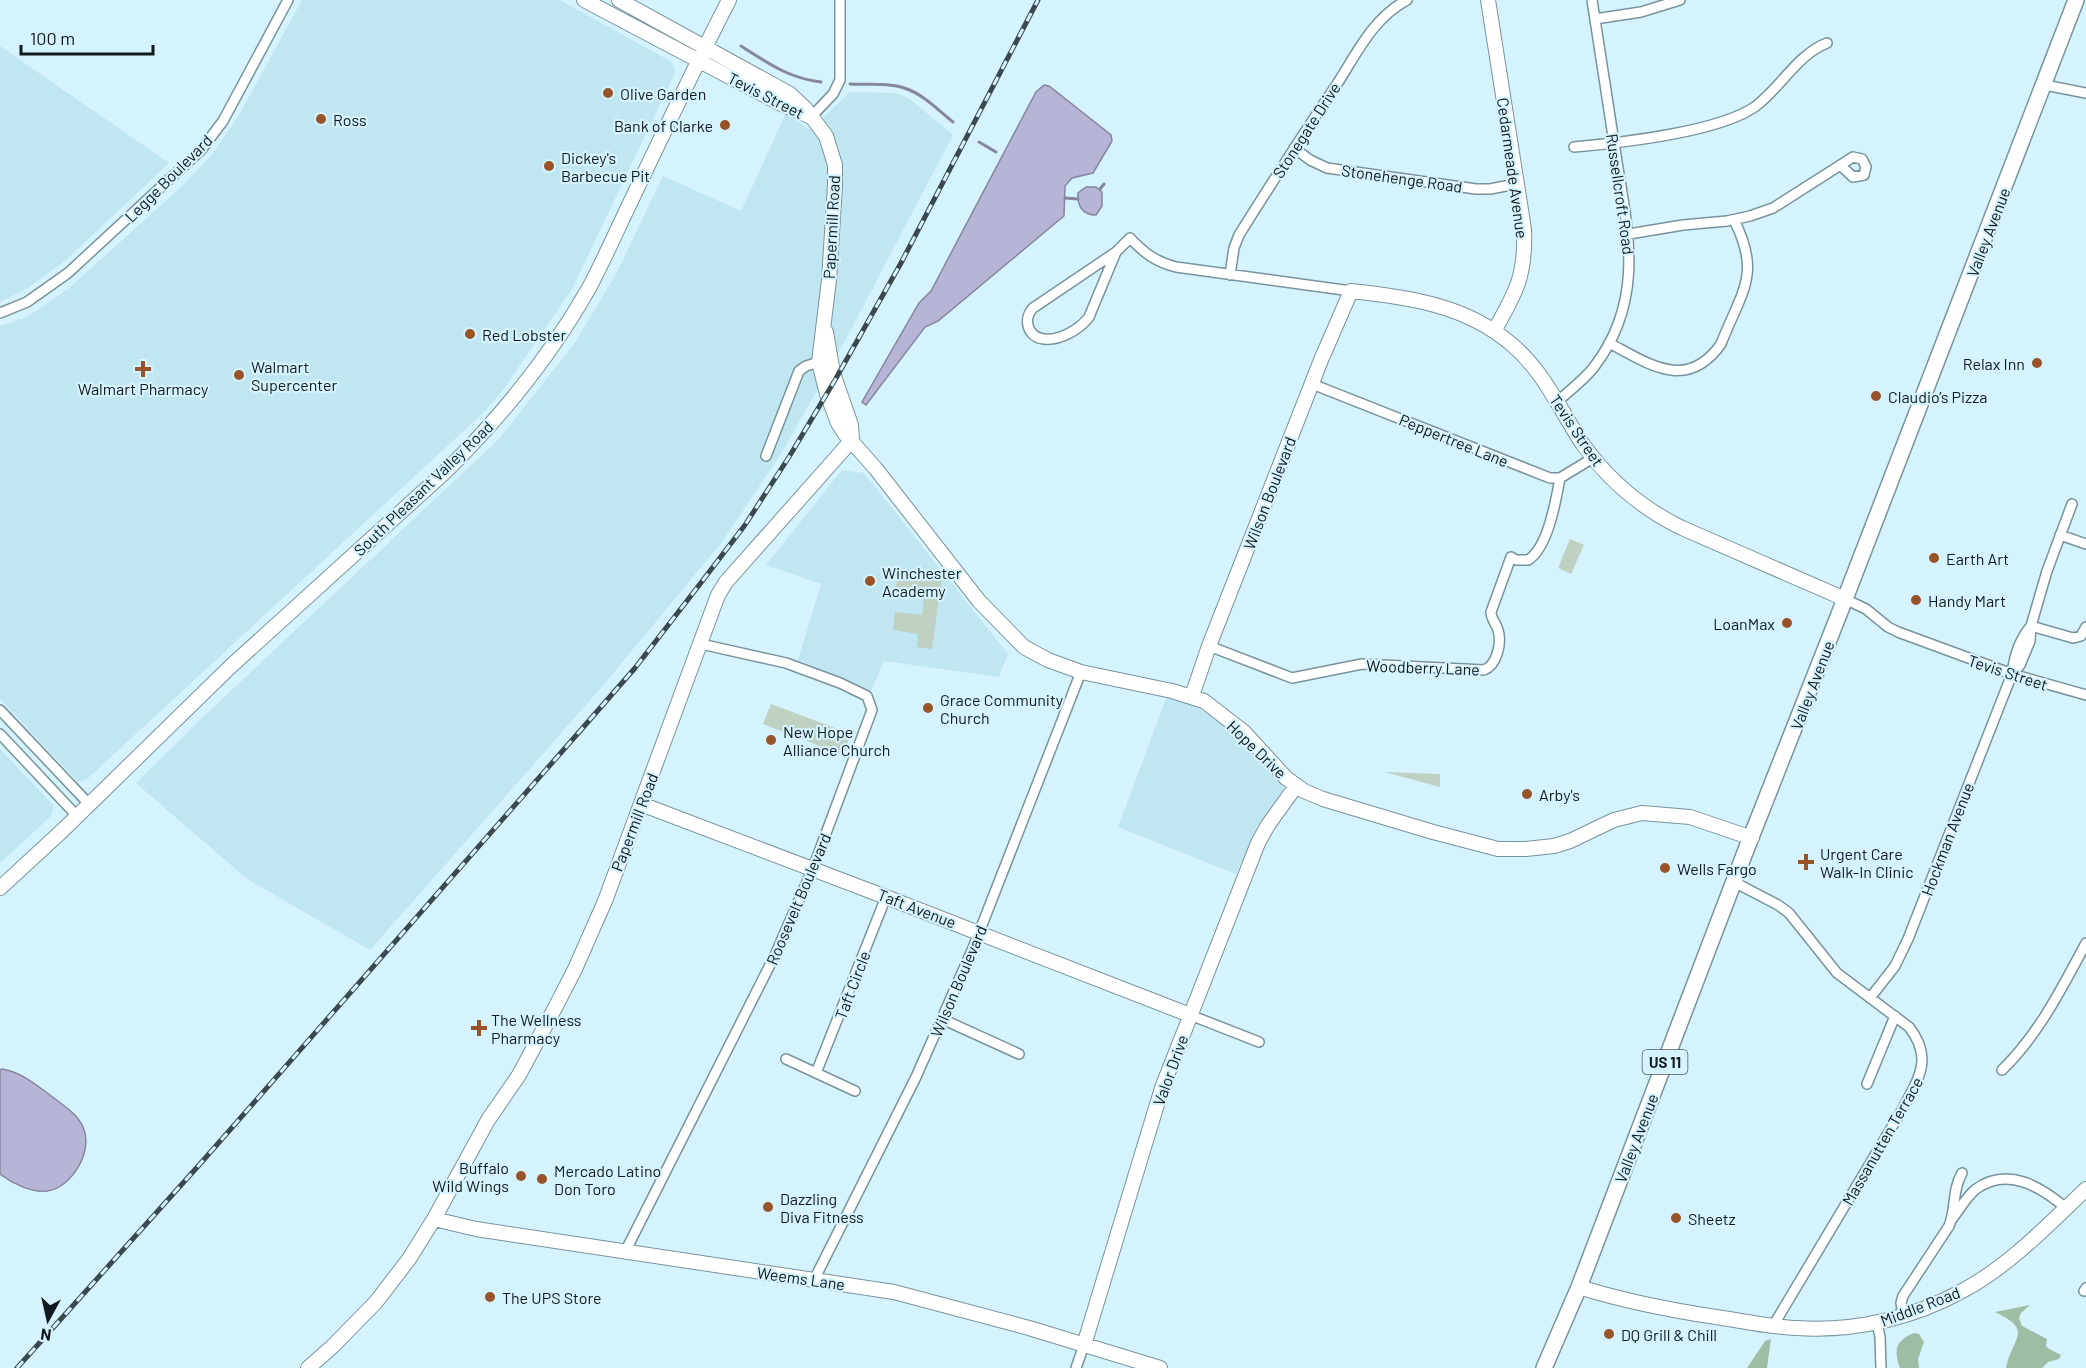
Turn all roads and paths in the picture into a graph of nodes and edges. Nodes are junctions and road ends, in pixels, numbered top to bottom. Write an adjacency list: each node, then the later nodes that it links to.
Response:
1 (288, 0): 28 (street, Legge Boulevard)
2 (584, 0): 14 (main road, Tevis Street)
3 (619, 0): 13 (main road, Tevis Street)
4 (729, 0): 13 (main road, South Pleasant Valley Road)
5 (840, 0): 17 (street)
6 (1407, 0): 20 (street, Stonegate Drive)
7 (1488, 0): 22 (main road, Cedarmeade Avenue)
8 (1592, 0): 11 (street, Russellcroft Road)
9 (1680, 0): 11 (street)
10 (2076, 0): 15 (main road, Valley Avenue / US 11)
11 (1595, 19): 18 (street, Russellcroft Road)
12 (1827, 43): 18 (street)
13 (705, 46): 14 (main road, South Pleasant Valley Road); 17 (main road, Tevis Street)
14 (698, 60): 17 (main road, Tevis Street); 54 (main road, South Pleasant Valley Road)
15 (2045, 85): 16 (street); 42 (main road, Valley Avenue / US 11)
16 (2086, 93)
17 (812, 117): 29 (main road, Papermill Road)
18 (1615, 143): 19 (street); 24 (street, Russellcroft Road)
19 (1574, 147)
20 (1294, 148): 22 (street, Stonehenge Road); 26 (street, Stonegate Drive)
21 (1840, 165): 23 (street)
22 (1516, 184): 30 (main road, Cedarmeade Avenue)
23 (1734, 220): 24 (street); 31 (street)
24 (1629, 234): 31 (street, Russellcroft Road)
25 (1116, 252): 25 (street); 26 (street, Tevis Street)
26 (1230, 275): 27 (street, Tevis Street)
27 (1351, 291): 30 (main road, Tevis Street); 33 (main road, Wilson Boulevard)
28 (0, 313)
29 (825, 326): 32 (main road, Papermill Road); 35 (main road, Papermill Road)
30 (1494, 331): 34 (main road, Tevis Street)
31 (1609, 343): 34 (street, Russellcroft Road)
32 (819, 362): 35 (main road, Papermill Road); 36 (street)
33 (1312, 384): 38 (street, Peppertree Lane); 46 (main road, Wilson Boulevard)
34 (1558, 401): 37 (main road, Tevis Street)
35 (852, 440): 45 (main road, Papermill Road); 47 (main road, Hope Drive)
36 (766, 456)
37 (1593, 458): 38 (street); 42 (main road, Tevis Street)
38 (1560, 478): 46 (street, Woodberry Lane)
39 (2072, 504): 40 (street, Hockman Avenue)
40 (2060, 535): 41 (street); 43 (street, Hockman Avenue)
41 (2086, 544)
42 (1845, 599): 48 (street, Tevis Street); 57 (main road, Valley Avenue / US 11)
43 (2031, 627): 44 (street); 48 (street, Hockman Avenue)
44 (2086, 627)
45 (700, 644): 55 (main road, Papermill Road); 58 (street, Roosevelt Boulevard)
46 (1209, 646): 50 (main road, Wilson Boulevard)
47 (1081, 672): 50 (main road, Hope Drive); 62 (street, Wilson Boulevard)
48 (2012, 674): 49 (street, Tevis Street); 64 (street, Hockman Avenue)
49 (2086, 695)
50 (1192, 696): 53 (main road, Hope Drive)
51 (0, 710): 54 (street)
52 (0, 734): 56 (street)
53 (1296, 786): 57 (main road, Hope Drive); 65 (main road, Valor Drive)
54 (89, 804): 56 (main road, South Pleasant Valley Road)
55 (640, 804): 58 (main road, Taft Avenue); 78 (main road, Papermill Road)
56 (77, 816): 60 (main road, South Pleasant Valley Road)
57 (1752, 838): 59 (main road, Valley Avenue / US 11)
58 (813, 868): 61 (main road, Taft Avenue); 80 (street, Roosevelt Boulevard)
59 (1734, 882): 64 (street, Massanutten Terrace); 82 (main road, Valley Avenue / US 11)
60 (0, 888)
61 (886, 897): 62 (main road, Taft Avenue); 72 (street, Taft Circle)
62 (980, 933): 65 (main road, Taft Avenue); 67 (street, Wilson Boulevard)
63 (2086, 943): 71 (street)
64 (1870, 998): 66 (street, Massanutten Terrace)
65 (1190, 1016): 68 (street, Taft Avenue); 86 (main road, Valor Drive)
66 (1895, 1016): 73 (street); 85 (street, Massanutten Terrace)
67 (942, 1019): 69 (street); 81 (street, Wilson Boulevard)
68 (1259, 1042)
69 (1019, 1054)
70 (786, 1059): 72 (street)
71 (2002, 1070)
72 (816, 1073): 74 (street)
73 (1867, 1084)
74 (855, 1091)
75 (1962, 1173): 79 (street)
76 (2086, 1189): 77 (main road, Middle Road)
77 (2066, 1208): 79 (street); 83 (main road, Middle Road)
78 (434, 1219): 80 (main road, Weems Lane); 87 (main road, Papermill Road)
79 (1952, 1219): 83 (street)
80 (625, 1252): 81 (main road, Weems Lane)
81 (814, 1280): 86 (main road, Weems Lane)
82 (1579, 1287): 85 (main road, Middle Road); 90 (main road, Valley Avenue / US 11)
83 (1903, 1315): 84 (main road, Middle Road)
84 (1877, 1323): 85 (main road, Middle Road); 91 (street)
85 (1773, 1326)
86 (1084, 1345): 88 (street, Valor Drive); 89 (main road, Weems Lane)
87 (308, 1368)
88 (1076, 1368)
89 (1160, 1368)
90 (1544, 1368)
91 (1881, 1368)

